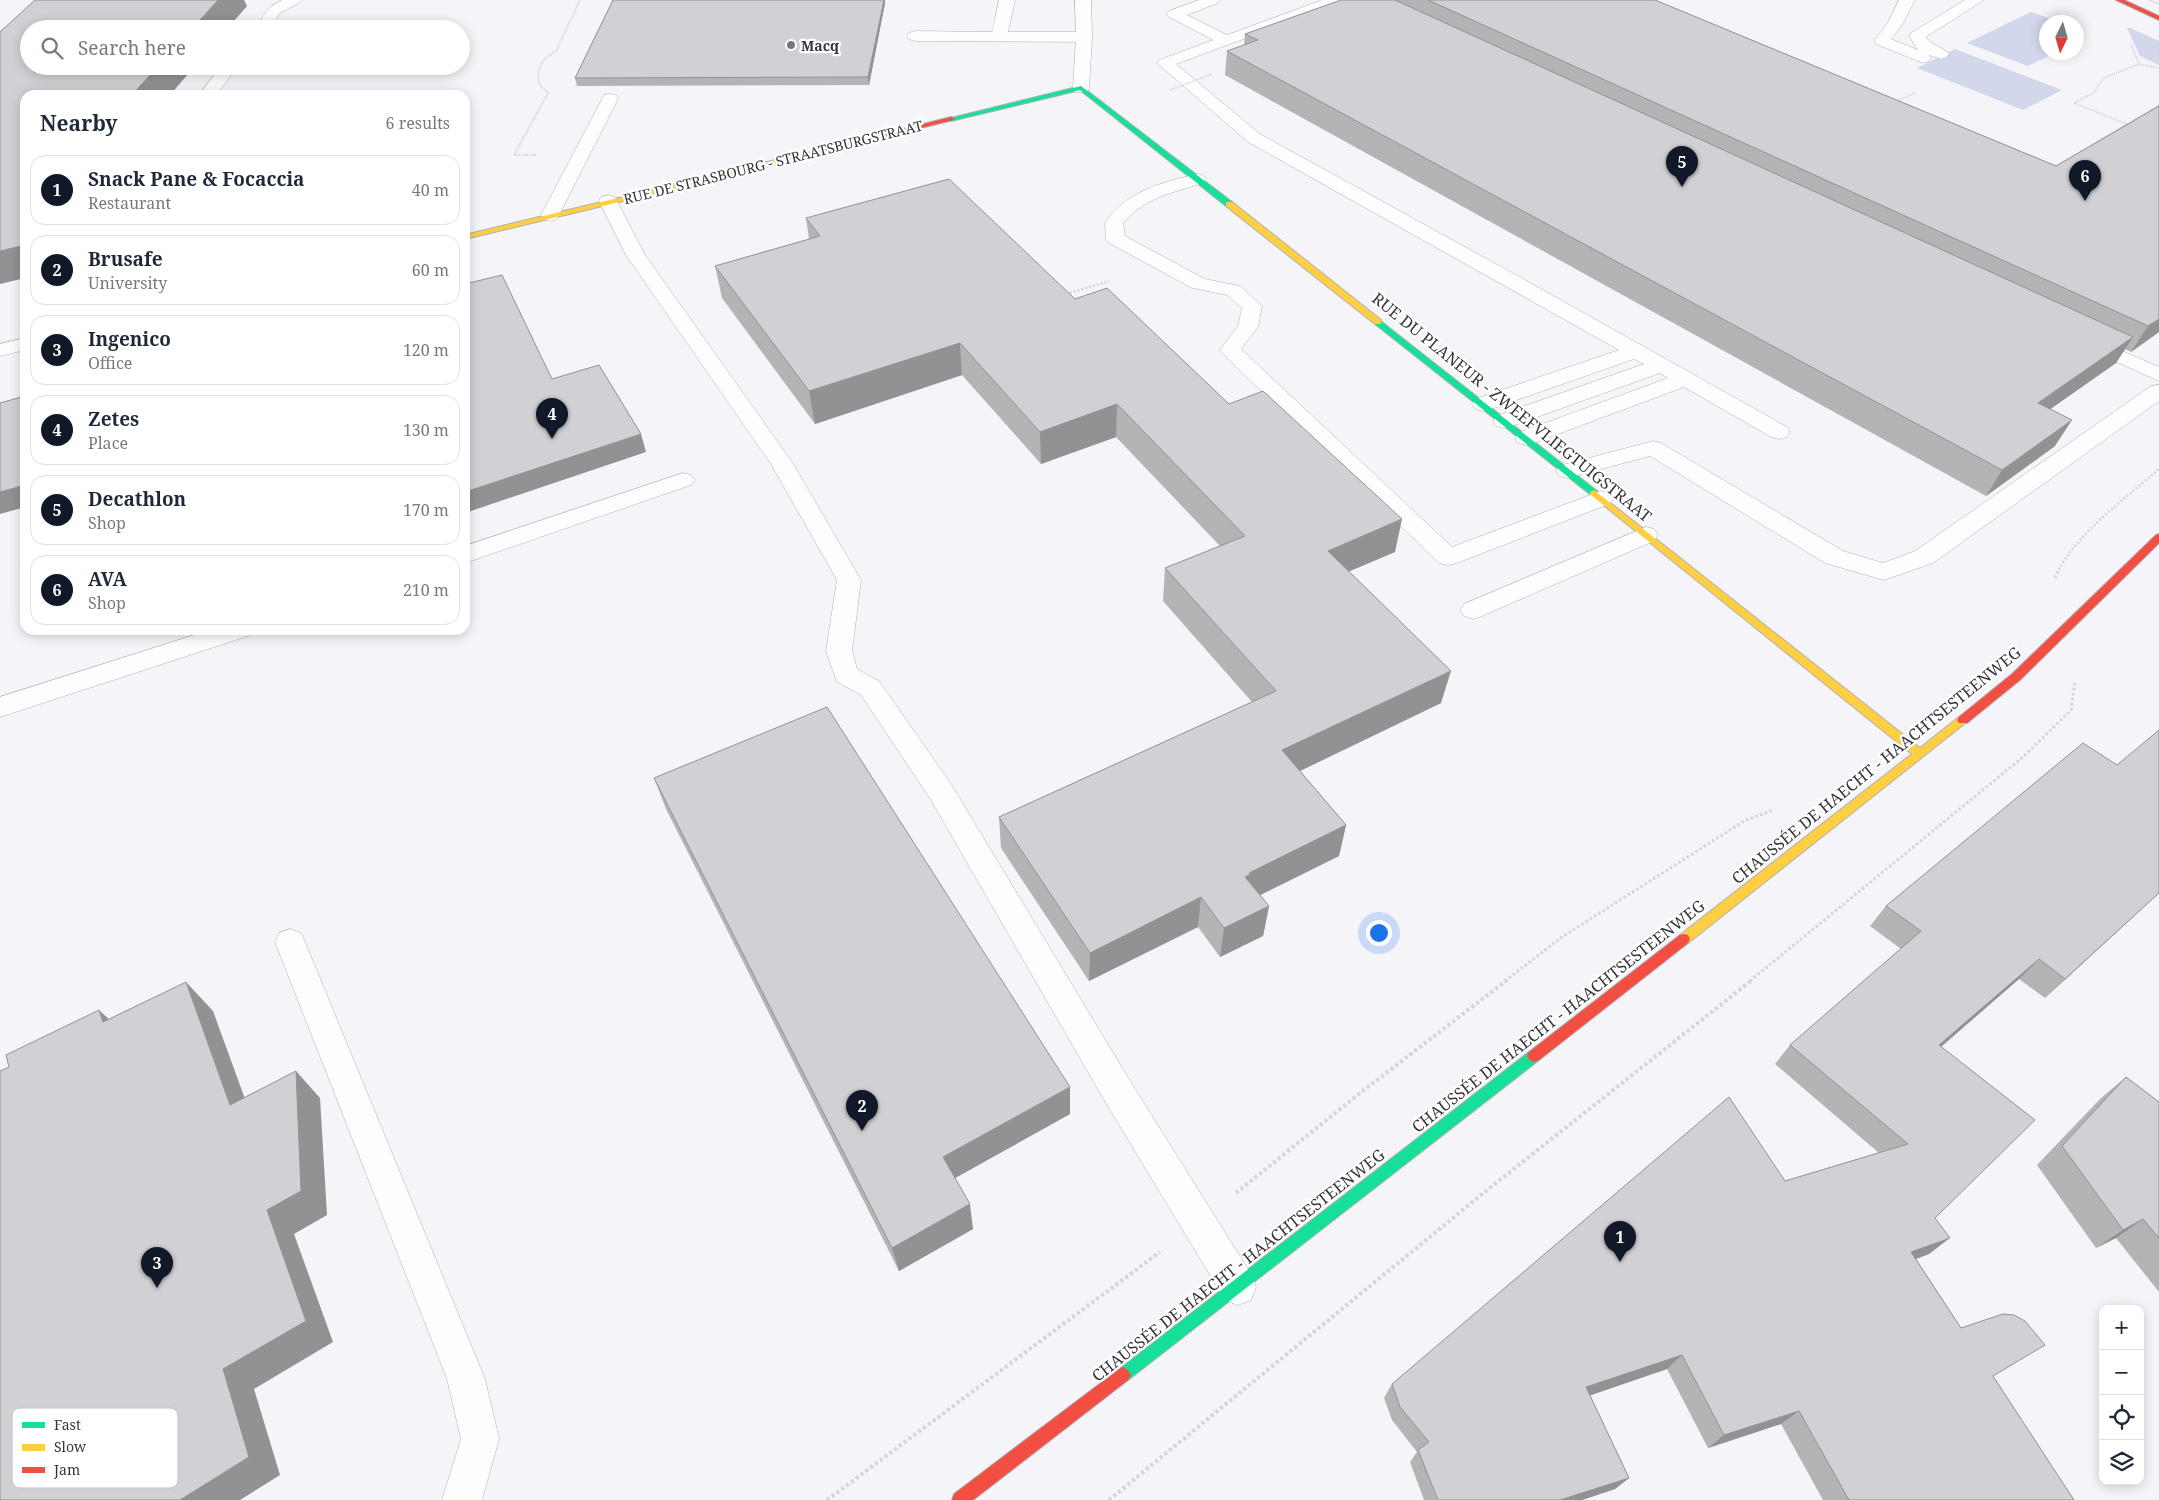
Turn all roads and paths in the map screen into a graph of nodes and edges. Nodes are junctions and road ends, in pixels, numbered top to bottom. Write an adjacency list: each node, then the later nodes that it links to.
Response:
1 (294, 0): 11 (street)
2 (580, 0): 31 (path)
3 (1007, 0): 13 (street)
4 (1083, 0): 14 (street)
5 (1213, 0): 16 (street)
6 (1336, 0): 16 (street)
7 (1976, 0): 17 (street)
8 (2119, 0): 10 (street)
9 (1905, 5): 18 (street)
10 (2159, 18)
11 (268, 20)
12 (915, 36): 13 (street)
13 (999, 37): 14 (street)
14 (1084, 37): 23 (street)
15 (2127, 37): 19 (path)
16 (1226, 40): 40 (street)
17 (1941, 54)
18 (1923, 58)
19 (2139, 64): 20 (path); 30 (path)
20 (2159, 68)
21 (1212, 74): 25 (path, bridge)
22 (223, 75): 24 (street)
23 (1081, 88): 33 (street, RUE DU PLANEUR - ZWEEFVLIEGTUIGSTRAAT); 34 (street, RUE DE STRASBOURG - STRAATSBURGSTRAAT)
24 (211, 90)
25 (1170, 90)
26 (1905, 98): 28 (path)
27 (610, 99): 31 (street)
28 (1891, 104)
29 (2159, 105): 30 (path)
30 (2127, 124): 32 (path)
31 (582, 156): 35 (street)
32 (2061, 164)
33 (1197, 179): 45 (street, RUE DU PLANEUR - ZWEEFVLIEGTUIGSTRAAT); 52 (street)
34 (608, 201): 35 (street, RUE DE STRASBOURG - STRAATSBURGSTRAAT); 64 (street)
35 (550, 216): 36 (street, RUE DE STRASBOURG - STRAATSBURGSTRAAT)
36 (470, 236)
37 (2071, 334): 42 (street)
38 (20, 345): 39 (street)
39 (0, 350)
40 (1636, 351): 41 (street); 45 (street)
41 (1662, 365): 43 (street); 46 (street)
42 (2159, 375)
43 (1686, 379): 47 (street); 48 (street)
44 (2159, 391): 50 (street)
45 (1483, 404): 46 (street, RUE DU PLANEUR - ZWEEFVLIEGTUIGSTRAAT)
46 (1504, 421): 48 (street, RUE DU PLANEUR - ZWEEFVLIEGTUIGSTRAAT)
47 (1779, 432)
48 (1526, 438): 50 (street, RUE DU PLANEUR - ZWEEFVLIEGTUIGSTRAAT)
49 (2159, 469): 56 (path)
50 (1567, 471): 52 (street, RUE DU PLANEUR - ZWEEFVLIEGTUIGSTRAAT)
51 (683, 480): 55 (street)
52 (1601, 499): 53 (street, RUE DU PLANEUR - ZWEEFVLIEGTUIGSTRAAT)
53 (1646, 535): 57 (street); 61 (street, RUE DU PLANEUR - ZWEEFVLIEGTUIGSTRAAT)
54 (2159, 537): 61 (street, CHAUSSÉE DE HAECHT - HAACHTSESTEENWEG)
55 (470, 553)
56 (2053, 588)
57 (1473, 610)
58 (223, 635): 60 (street)
59 (2075, 680): 69 (path)
60 (0, 707)
61 (1920, 754): 65 (street, CHAUSSÉE DE HAECHT - HAACHTSESTEENWEG)
62 (1780, 808): 64 (path)
63 (290, 942): 66 (street)
64 (1199, 1223): 65 (street); 67 (path)
65 (1238, 1287): 68 (street, CHAUSSÉE DE HAECHT - HAACHTSESTEENWEG)
66 (462, 1500)
67 (827, 1500)
68 (960, 1500)
69 (1109, 1500)

